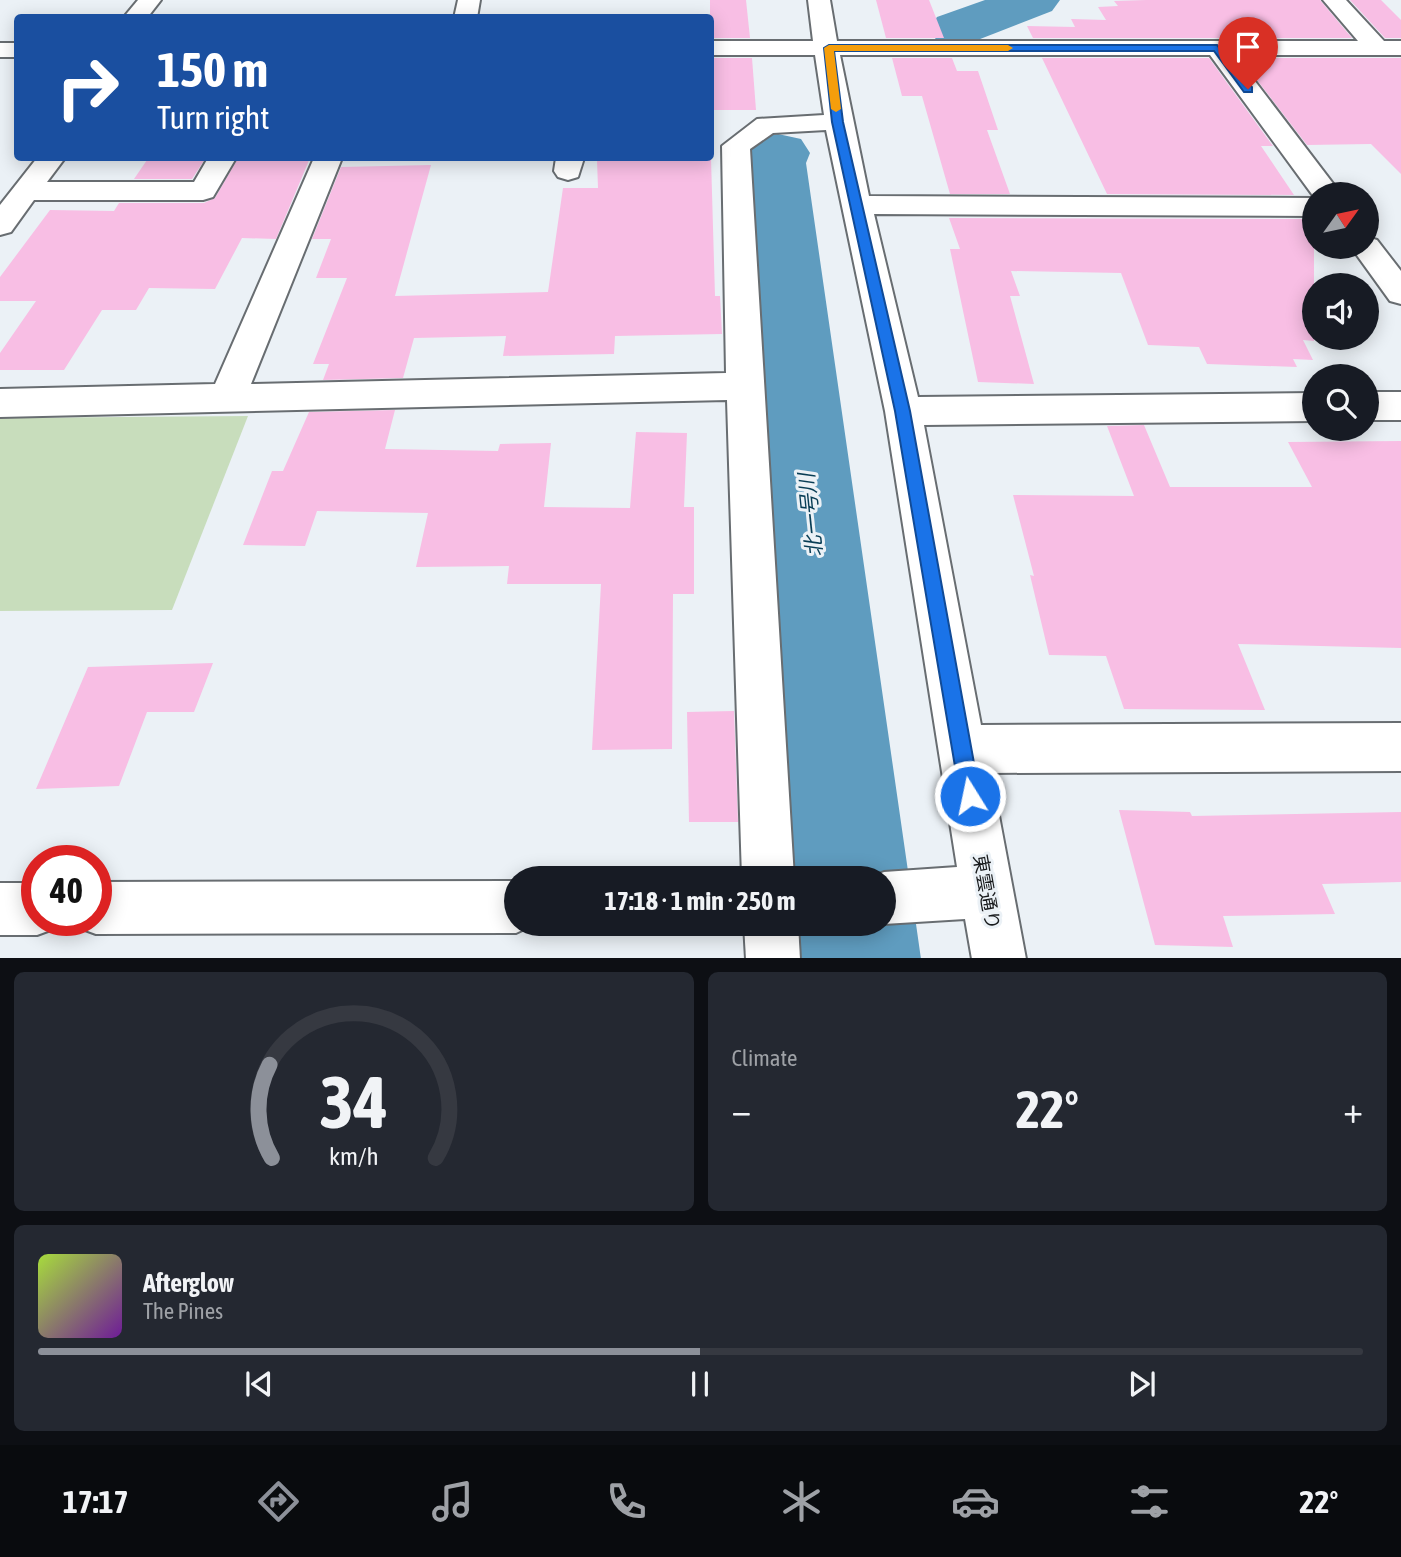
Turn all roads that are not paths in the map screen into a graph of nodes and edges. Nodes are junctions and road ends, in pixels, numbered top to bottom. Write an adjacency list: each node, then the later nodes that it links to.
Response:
1 (150, 0): 4 (street)
2 (819, 0): 6 (street, 東雲通り)
3 (1334, 0): 8 (street)
4 (138, 14)
5 (714, 48): 6 (street)
6 (829, 48): 7 (street); 9 (street, 東雲通り)
7 (1217, 48): 8 (street); 13 (street)
8 (1389, 48)
9 (838, 122): 15 (street, 東雲通り); 20 (street)
10 (49, 161): 14 (street)
11 (220, 161): 14 (street)
12 (327, 161): 21 (street)
13 (1318, 182)
14 (26, 191): 17 (street)
15 (856, 205): 16 (street); 26 (street, 東雲通り)
16 (1302, 207)
17 (0, 225)
18 (1375, 259): 19 (street)
19 (1401, 293)
20 (744, 386): 21 (street); 29 (street)
21 (227, 398): 22 (street)
22 (0, 403)
23 (1379, 406): 24 (street)
24 (1401, 406)
25 (1302, 407): 26 (street)
26 (903, 411): 28 (street, 東雲通り)
27 (1401, 747): 28 (street)
28 (961, 749): 30 (street, 東雲通り)
29 (767, 866)
30 (987, 891): 31 (street); 38 (street, 東雲通り)
31 (896, 897)
32 (504, 907): 34 (street)
33 (21, 908): 35 (street)
34 (112, 908)
35 (0, 909)
36 (772, 936): 37 (street)
37 (773, 958)
38 (999, 958)

